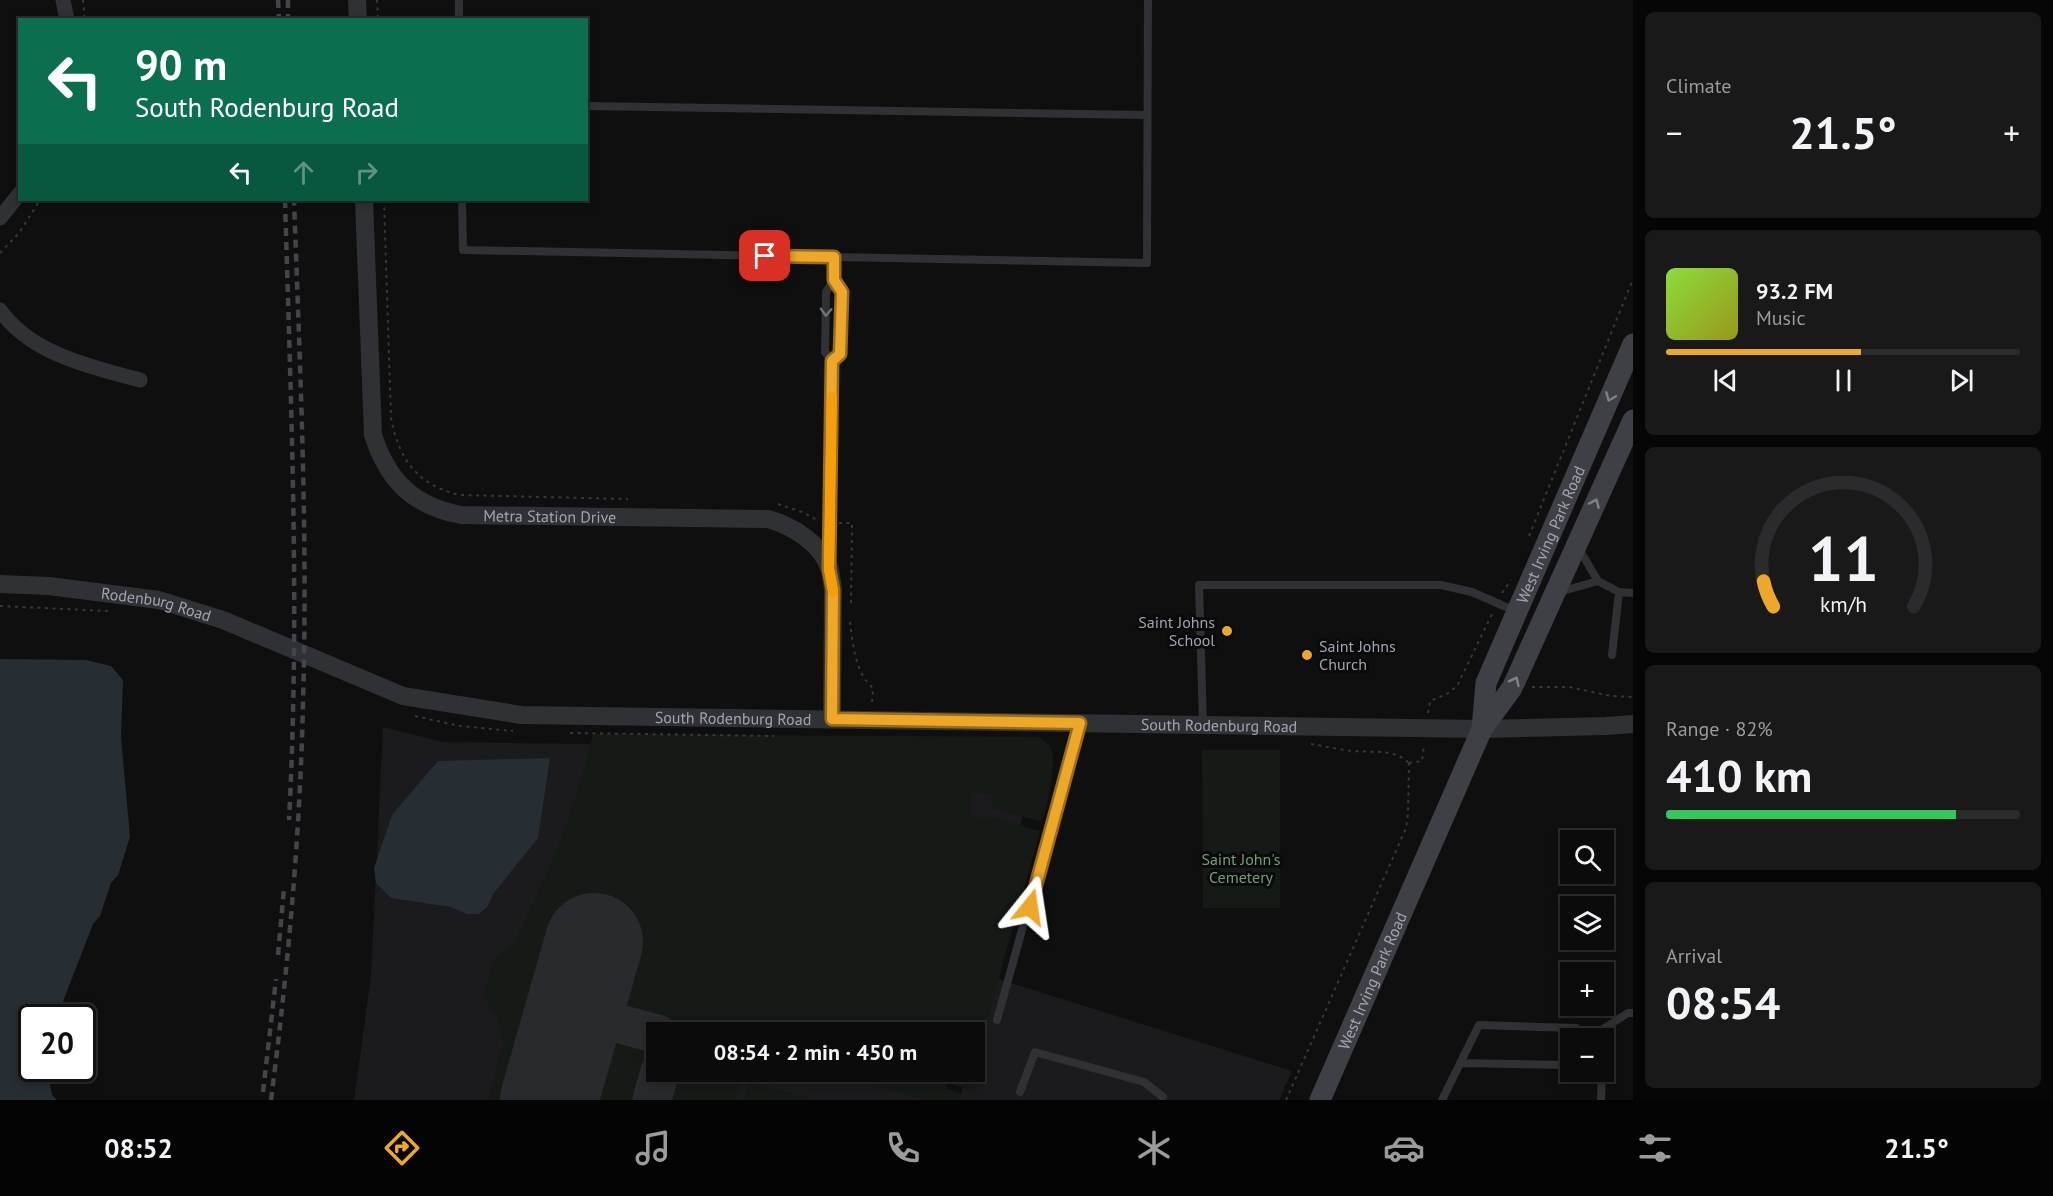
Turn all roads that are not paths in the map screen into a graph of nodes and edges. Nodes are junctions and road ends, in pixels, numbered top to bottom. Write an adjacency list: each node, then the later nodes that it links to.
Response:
1 (63, 0): 5 (street)
2 (357, 0): 6 (street)
3 (459, 0): 7 (lane)
4 (1148, 0): 9 (lane)
5 (67, 18)
6 (358, 18)
7 (459, 18)
8 (588, 106): 9 (lane)
9 (1147, 115): 14 (lane)
10 (18, 196): 13 (street)
11 (364, 201): 22 (street, Metra Station Drive)
12 (462, 201): 14 (lane)
13 (0, 218)
14 (834, 257): 15 (lane)
15 (834, 280): 18 (lane, one-way to 18); 18 (lane)
16 (0, 310): 19 (street)
17 (1633, 344): 28 (main road, West Irving Park Road, one-way to 28)
18 (832, 361): 22 (lane)
19 (140, 380)
20 (1633, 420): 21 (main road, West Irving Park Road, one-way to 20)
21 (1576, 545): 23 (lane); 26 (main road, West Irving Park Road)
22 (829, 569): 31 (street, Metra Station Drive)
23 (1598, 582): 25 (lane); 26 (lane)
24 (0, 584): 29 (street, Rodenburg Road)
25 (1619, 592): 27 (lane); 30 (lane)
26 (1555, 593): 36 (main road, West Irving Park Road, one-way to 26)
27 (1633, 593)
28 (1516, 612): 33 (lane); 36 (main road, West Irving Park Road)
29 (304, 654): 31 (street, South Rodenburg Road)
30 (1612, 655)
31 (832, 719): 32 (street, South Rodenburg Road)
32 (1080, 723): 33 (street, South Rodenburg Road); 39 (lane)
33 (1203, 724): 36 (street, South Rodenburg Road)
34 (1633, 724): 35 (street, South Rodenburg Road)
35 (1606, 726): 36 (street, South Rodenburg Road); 37 (street, South Rodenburg Road)
36 (1482, 729): 47 (main road, West Irving Park Road)
37 (1633, 735)
38 (1633, 1013): 41 (lane)
39 (997, 1020)
40 (1576, 1028): 42 (lane)
41 (1605, 1028)
42 (1461, 1063): 43 (lane); 48 (lane)
43 (1560, 1065)
44 (1602, 1082): 49 (lane)
45 (1020, 1092): 46 (lane)
46 (1163, 1096)
47 (1320, 1100)
48 (1442, 1100)
49 (1601, 1100)

